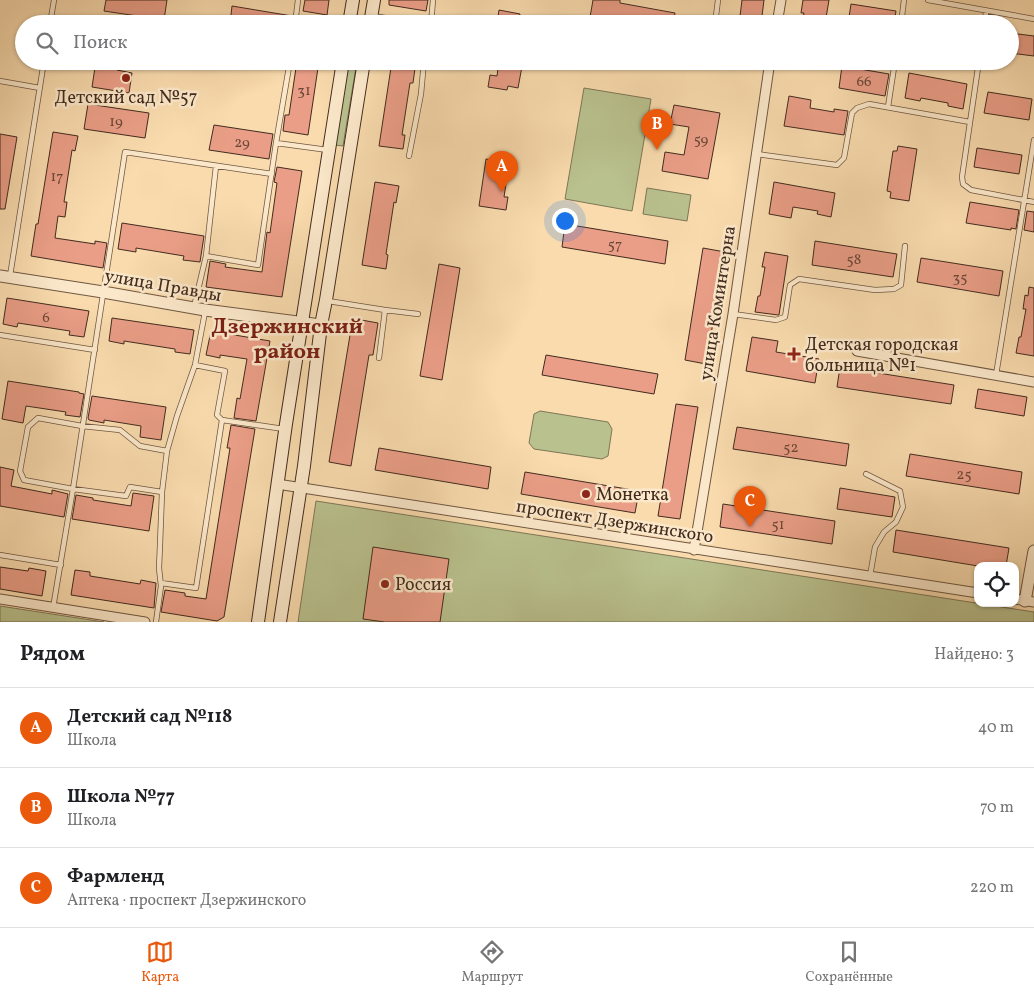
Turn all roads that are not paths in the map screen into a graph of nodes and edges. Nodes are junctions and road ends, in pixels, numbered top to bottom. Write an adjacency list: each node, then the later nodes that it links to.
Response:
1 (54, 0): 12 (lane)
2 (298, 0): 13 (lane)
3 (352, 0): 14 (main road)
4 (374, 0): 15 (main road)
5 (433, 0): 16 (lane)
6 (718, 0): 17 (lane)
7 (781, 0): 18 (street)
8 (904, 0): 19 (lane)
9 (928, 0): 10 (lane)
10 (947, 2): 11 (lane)
11 (986, 11): 20 (lane); 21 (lane)
12 (52, 15)
13 (296, 15)
14 (350, 15)
15 (372, 15)
16 (432, 15)
17 (716, 15)
18 (778, 15)
19 (902, 15)
20 (985, 15)
21 (1007, 15)
22 (1019, 17): 23 (lane)
23 (1034, 20)
24 (43, 70): 33 (lane)
25 (288, 70): 37 (lane)
26 (342, 70): 38 (main road)
27 (363, 70): 49 (main road)
28 (423, 70): 40 (lane)
29 (769, 70): 39 (street, улица Коминтерна)
30 (894, 70): 34 (lane)
31 (978, 70): 35 (lane)
32 (0, 82): 33 (lane)
33 (40, 88): 47 (lane)
34 (888, 107): 35 (lane); 39 (lane)
35 (970, 122): 43 (lane)
36 (1034, 140): 43 (lane)
37 (276, 143): 38 (lane); 42 (lane)
38 (329, 150): 54 (main road)
39 (756, 154): 53 (street, улица Коминтерна)
40 (409, 156)
41 (216, 166): 42 (lane); 46 (lane); 48 (lane)
42 (272, 174): 46 (lane)
43 (1024, 200): 44 (lane); 61 (lane)
44 (1034, 202)
45 (905, 246): 53 (lane)
46 (206, 256): 50 (lane)
47 (5, 276): 48 (street, улица Правды)
48 (103, 292): 50 (street, улица Правды); 57 (lane)
49 (326, 300): 51 (lane); 55 (main road)
50 (199, 309): 54 (street, улица Правды); 60 (lane)
51 (385, 310): 52 (lane); 59 (lane)
52 (418, 314)
53 (733, 314): 72 (street, улица Коминтерна)
54 (302, 323): 55 (street, улица Правды); 65 (main road)
55 (321, 325): 69 (main road)
56 (0, 335): 57 (lane)
57 (94, 350): 64 (lane)
58 (857, 350): 61 (street)
59 (379, 358)
60 (195, 365): 63 (lane); 66 (lane)
61 (996, 375): 62 (street)
62 (1034, 382)
63 (222, 420): 65 (lane); 77 (lane)
64 (82, 426): 66 (lane); 70 (lane); 70 (lane)
65 (286, 429): 68 (main road)
66 (167, 451): 71 (lane)
67 (866, 474): 76 (lane)
68 (277, 484): 69 (street, проспект Дзержинского); 84 (main road)
69 (300, 487): 72 (street, проспект Дзержинского); 85 (main road)
70 (73, 489): 71 (lane); 75 (lane)
71 (162, 492): 77 (lane)
72 (694, 550): 76 (street, проспект Дзержинского)
73 (1034, 550): 80 (street)
74 (0, 554): 75 (lane)
75 (61, 565): 81 (lane)
76 (870, 577): 78 (street, проспект Дзержинского)
77 (161, 583): 83 (lane)
78 (974, 592)
79 (0, 599): 81 (street)
80 (1025, 600)
81 (53, 608): 82 (street)
82 (145, 622)
83 (156, 622)
84 (258, 622)
85 (280, 622)

